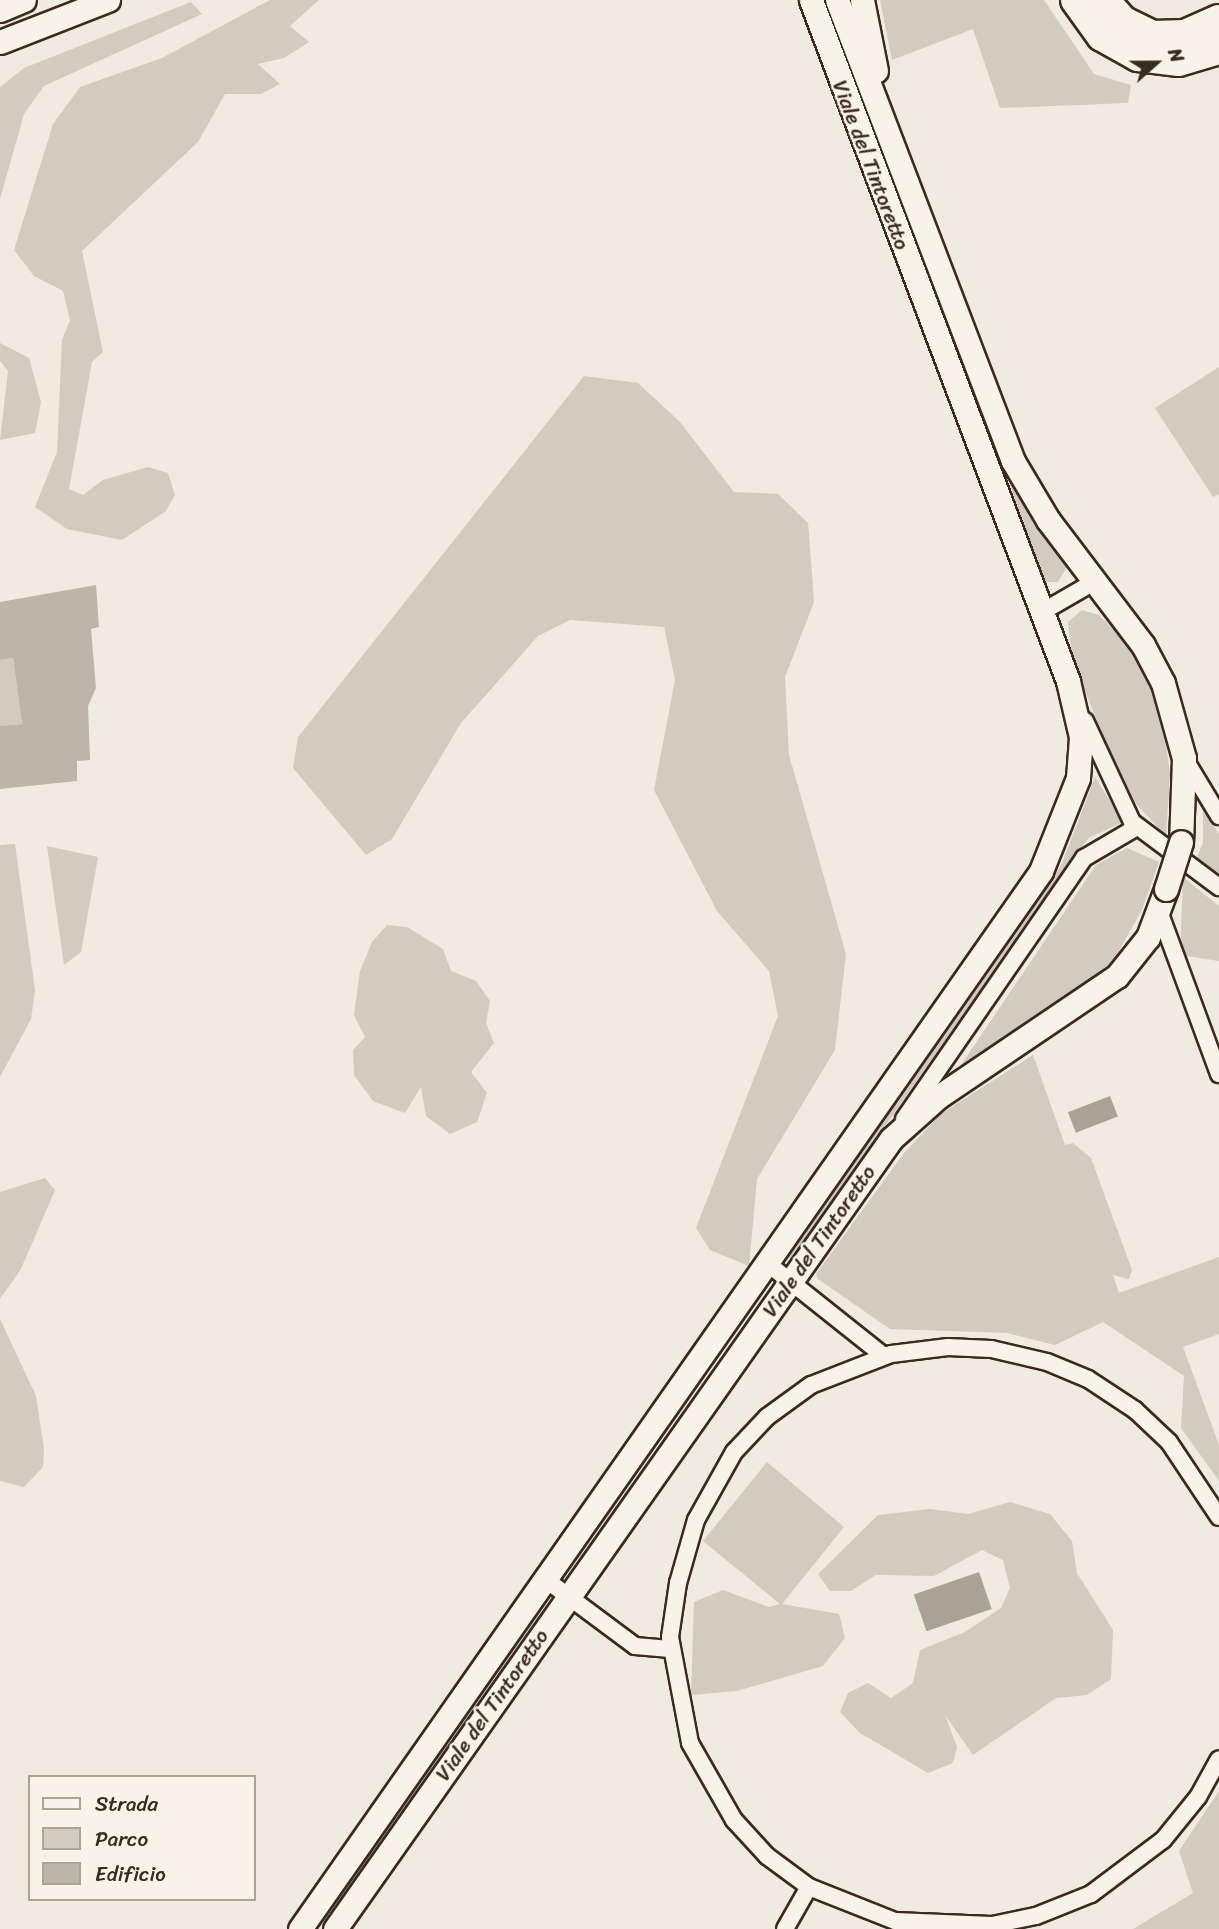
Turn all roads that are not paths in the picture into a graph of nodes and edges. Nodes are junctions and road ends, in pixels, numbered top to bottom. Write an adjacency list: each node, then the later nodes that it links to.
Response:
1 (24, 0): 9 (main road)
2 (108, 0): 11 (main road)
3 (798, 0): 12 (main road)
4 (811, 0): 12 (main road, Viale del Tintoretto)
5 (837, 0): 14 (main road, Viale del Tintoretto)
6 (862, 0): 14 (main road)
7 (1076, 0): 13 (highway)
8 (1104, 0): 10 (highway)
9 (0, 10)
10 (1219, 20)
11 (0, 42)
12 (825, 45): 16 (main road, Viale del Tintoretto)
13 (1219, 49)
14 (891, 140): 15 (main road, Viale del Tintoretto)
15 (958, 319): 16 (street); 17 (main road, Viale del Tintoretto)
16 (934, 329): 18 (main road, Viale del Tintoretto)
17 (1094, 582): 18 (street); 20 (main road, Viale del Tintoretto)
18 (1042, 612): 19 (main road, Viale del Tintoretto)
19 (1059, 657): 22 (street); 27 (main road, Viale del Tintoretto)
20 (1184, 758): 21 (street); 24 (main road, Viale del Tintoretto, bridge)
21 (1219, 816)
22 (1137, 827): 23 (street); 26 (street)
23 (1219, 887)
24 (1163, 900): 25 (street); 26 (main road, Viale del Tintoretto)
25 (1218, 1069)
26 (891, 1139): 28 (main road, Viale del Tintoretto)
27 (767, 1263): 28 (street); 31 (main road, Viale del Tintoretto)
28 (791, 1281): 29 (street); 32 (main road, Viale del Tintoretto)
29 (884, 1356): 30 (street); 33 (street)
30 (1219, 1517)
31 (545, 1579): 32 (street); 36 (main road, Viale del Tintoretto)
32 (568, 1597): 33 (street); 37 (main road, Viale del Tintoretto)
33 (670, 1649): 35 (street)
34 (1219, 1759): 35 (street)
35 (809, 1887): 38 (street)
36 (300, 1929)
37 (335, 1929)
38 (785, 1929)

